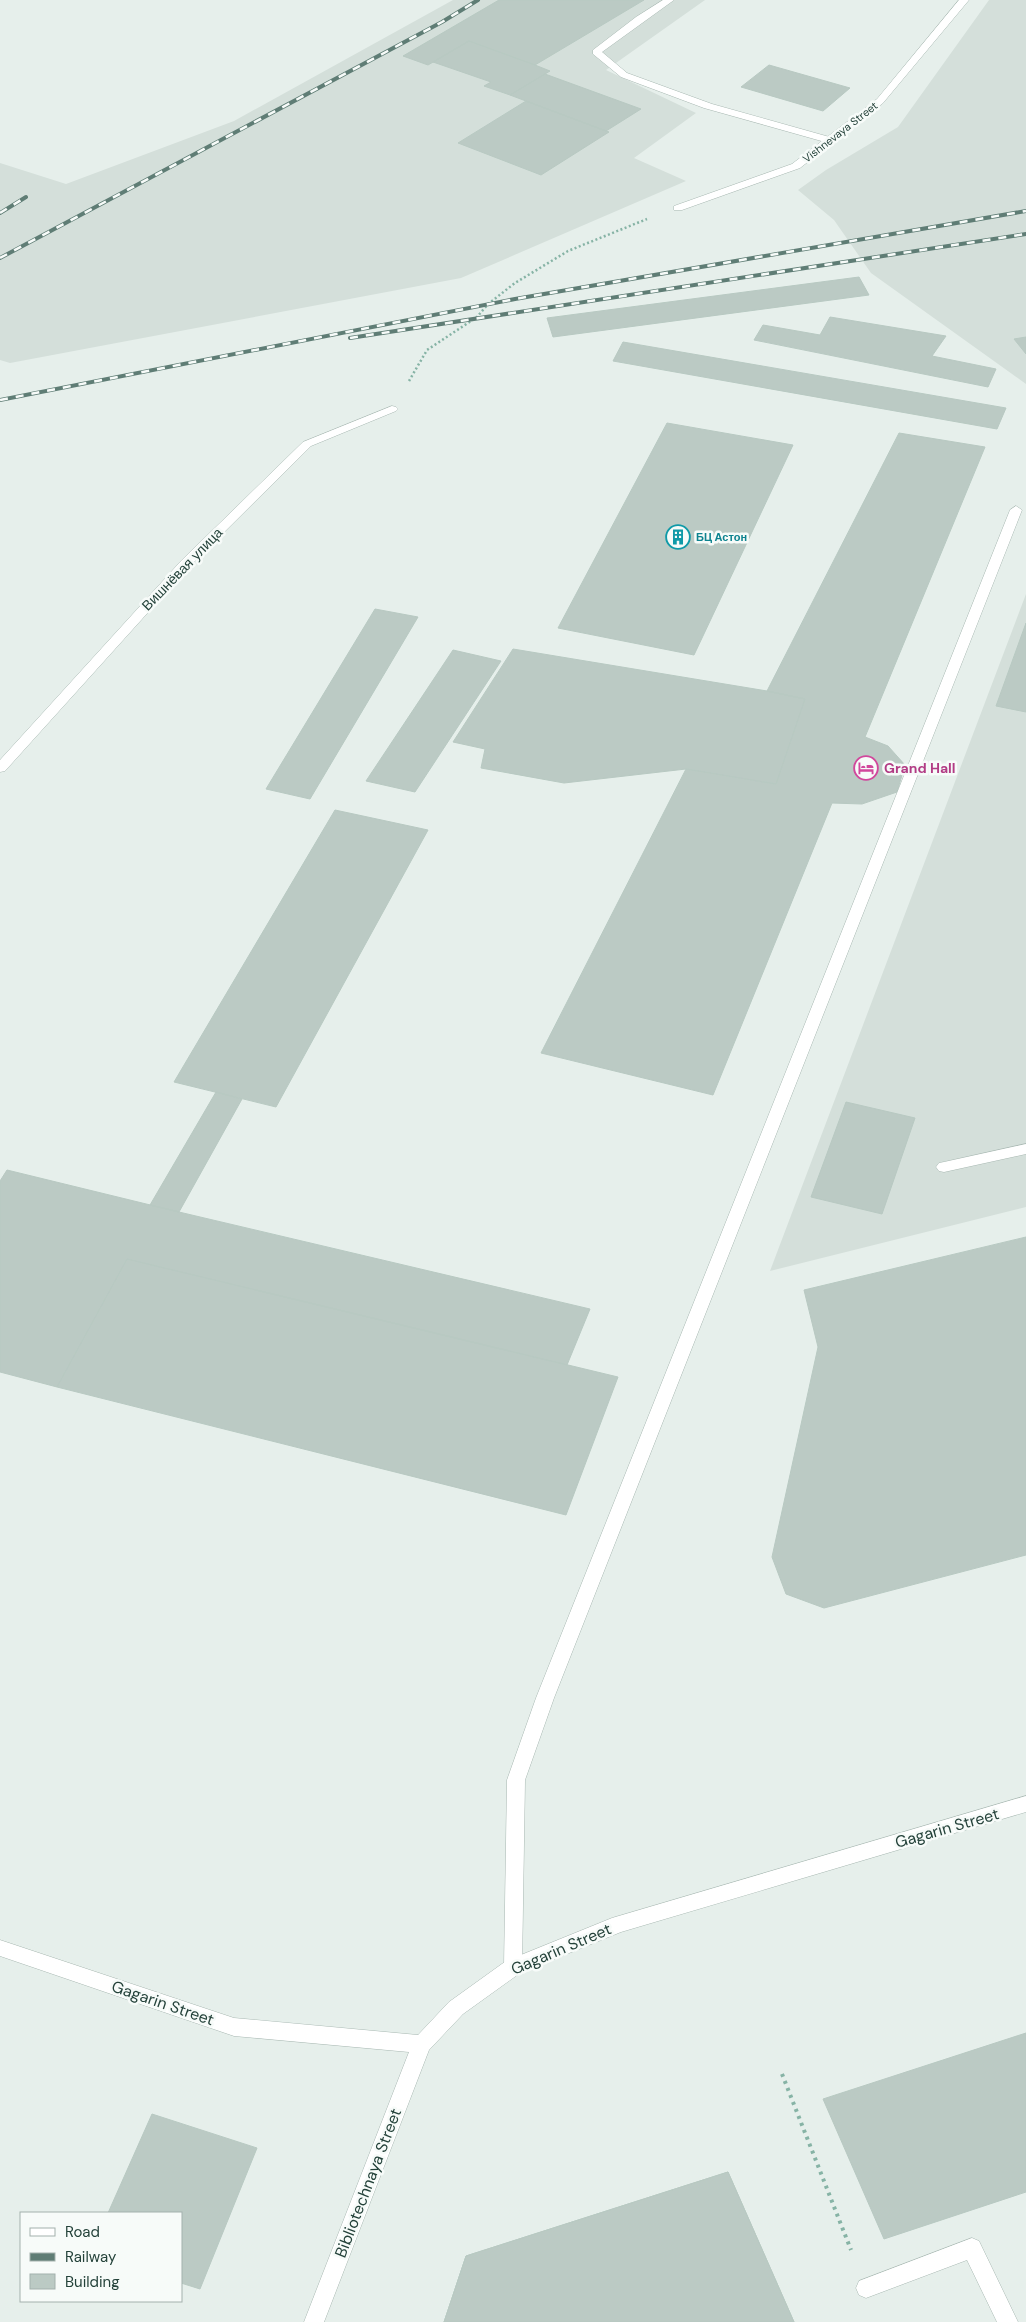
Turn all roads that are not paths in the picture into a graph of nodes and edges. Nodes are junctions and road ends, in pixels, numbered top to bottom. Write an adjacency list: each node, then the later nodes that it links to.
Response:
1 (669, 0): 3 (street)
2 (964, 0): 3 (street, Vishnevaya Street)
3 (829, 140): 4 (street, Vishnevaya Street)
4 (678, 208)
5 (392, 409): 7 (street, Вишнёвая улица)
6 (1016, 510): 12 (street)
7 (0, 768)
8 (1026, 1150): 9 (street)
9 (944, 1167)
10 (1026, 1804): 12 (street, Gagarin Street)
11 (0, 1948): 13 (street, Gagarin Street)
12 (513, 1967): 13 (street, Gagarin Street)
13 (422, 2044): 15 (street, Bibliotechnaya Street)
14 (866, 2288): 16 (street)
15 (314, 2322)
16 (1008, 2322)

